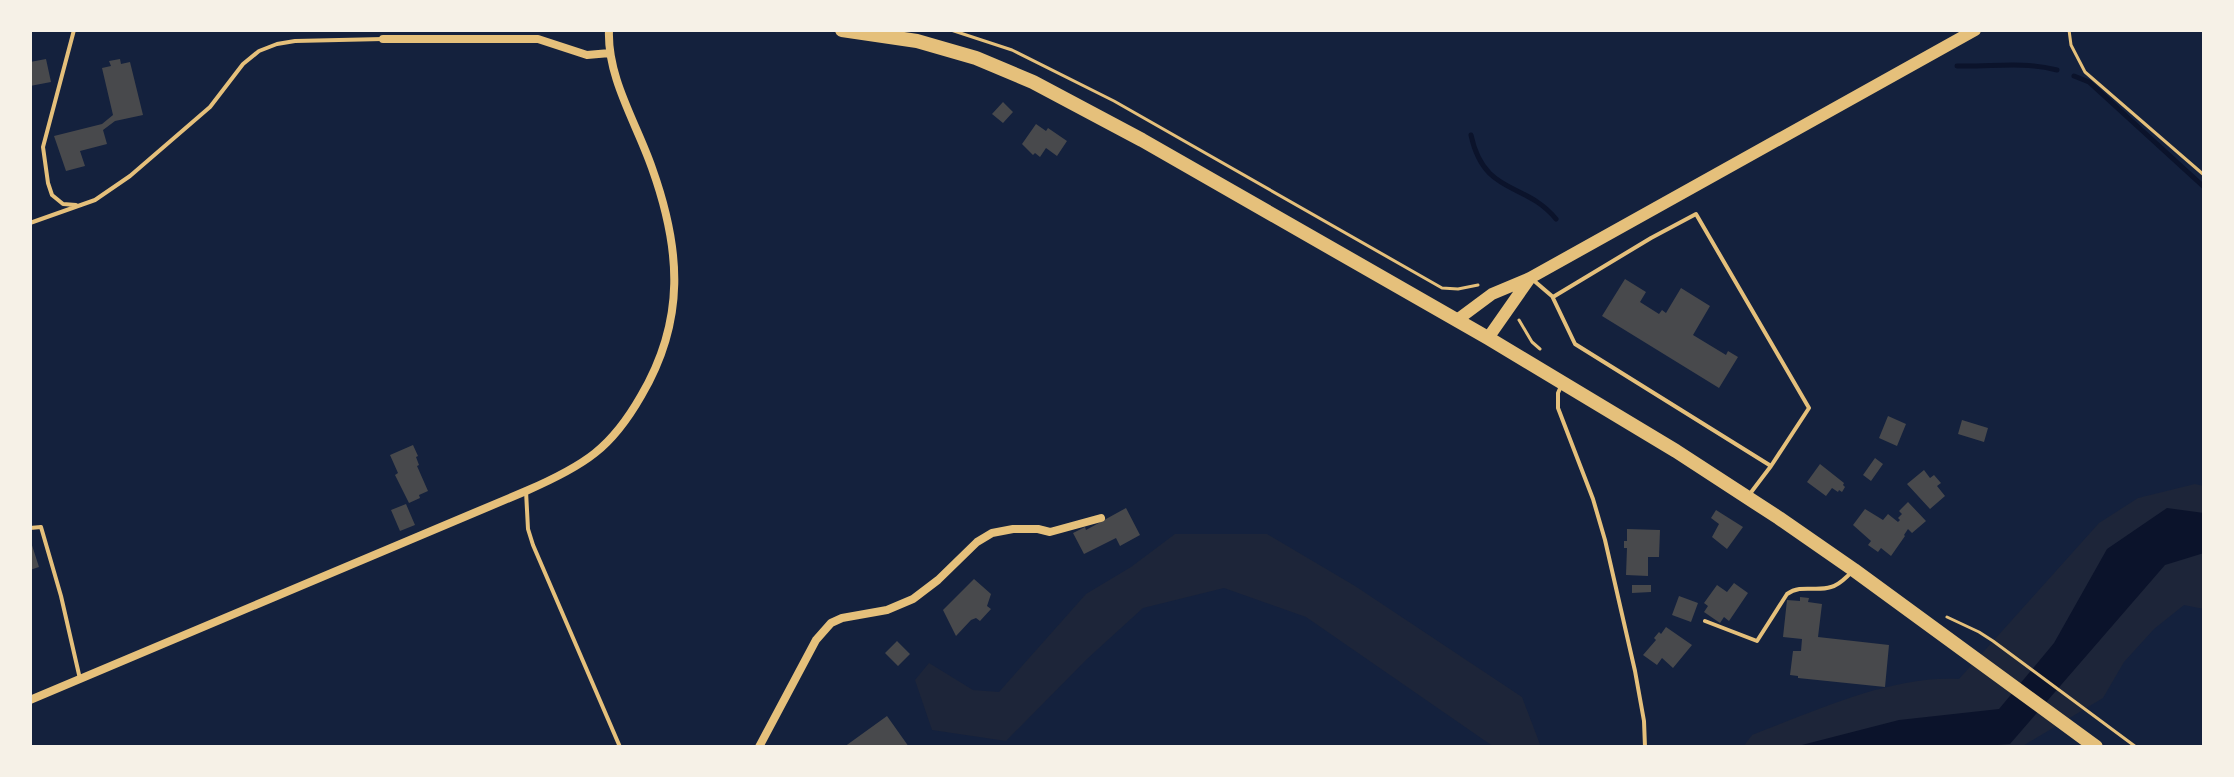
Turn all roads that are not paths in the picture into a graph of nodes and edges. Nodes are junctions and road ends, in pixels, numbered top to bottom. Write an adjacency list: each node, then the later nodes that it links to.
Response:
1 (74, 30): 7 (lane)
2 (609, 30): 6 (street)
3 (842, 30): 11 (main road)
4 (1975, 30): 9 (main road)
5 (383, 39): 6 (street); 7 (lane)
6 (610, 53): 15 (street)
7 (84, 204): 8 (lane)
8 (30, 223)
9 (1530, 278): 10 (lane); 11 (main road); 12 (main road)
10 (1553, 297): 14 (lane); 14 (lane)
11 (1457, 320): 12 (main road)
12 (1488, 338): 13 (main road)
13 (1564, 382): 16 (main road); 25 (lane)
14 (1771, 466): 16 (lane)
15 (526, 491): 21 (street); 23 (lane)
16 (1747, 497): 19 (main road)
17 (1101, 518): 24 (street)
18 (30, 528): 21 (lane)
19 (1854, 570): 20 (lane); 26 (main road)
20 (1705, 621)
21 (80, 679): 22 (street)
22 (30, 700)
23 (620, 747)
24 (759, 747)
25 (1645, 747)
26 (2096, 747)

